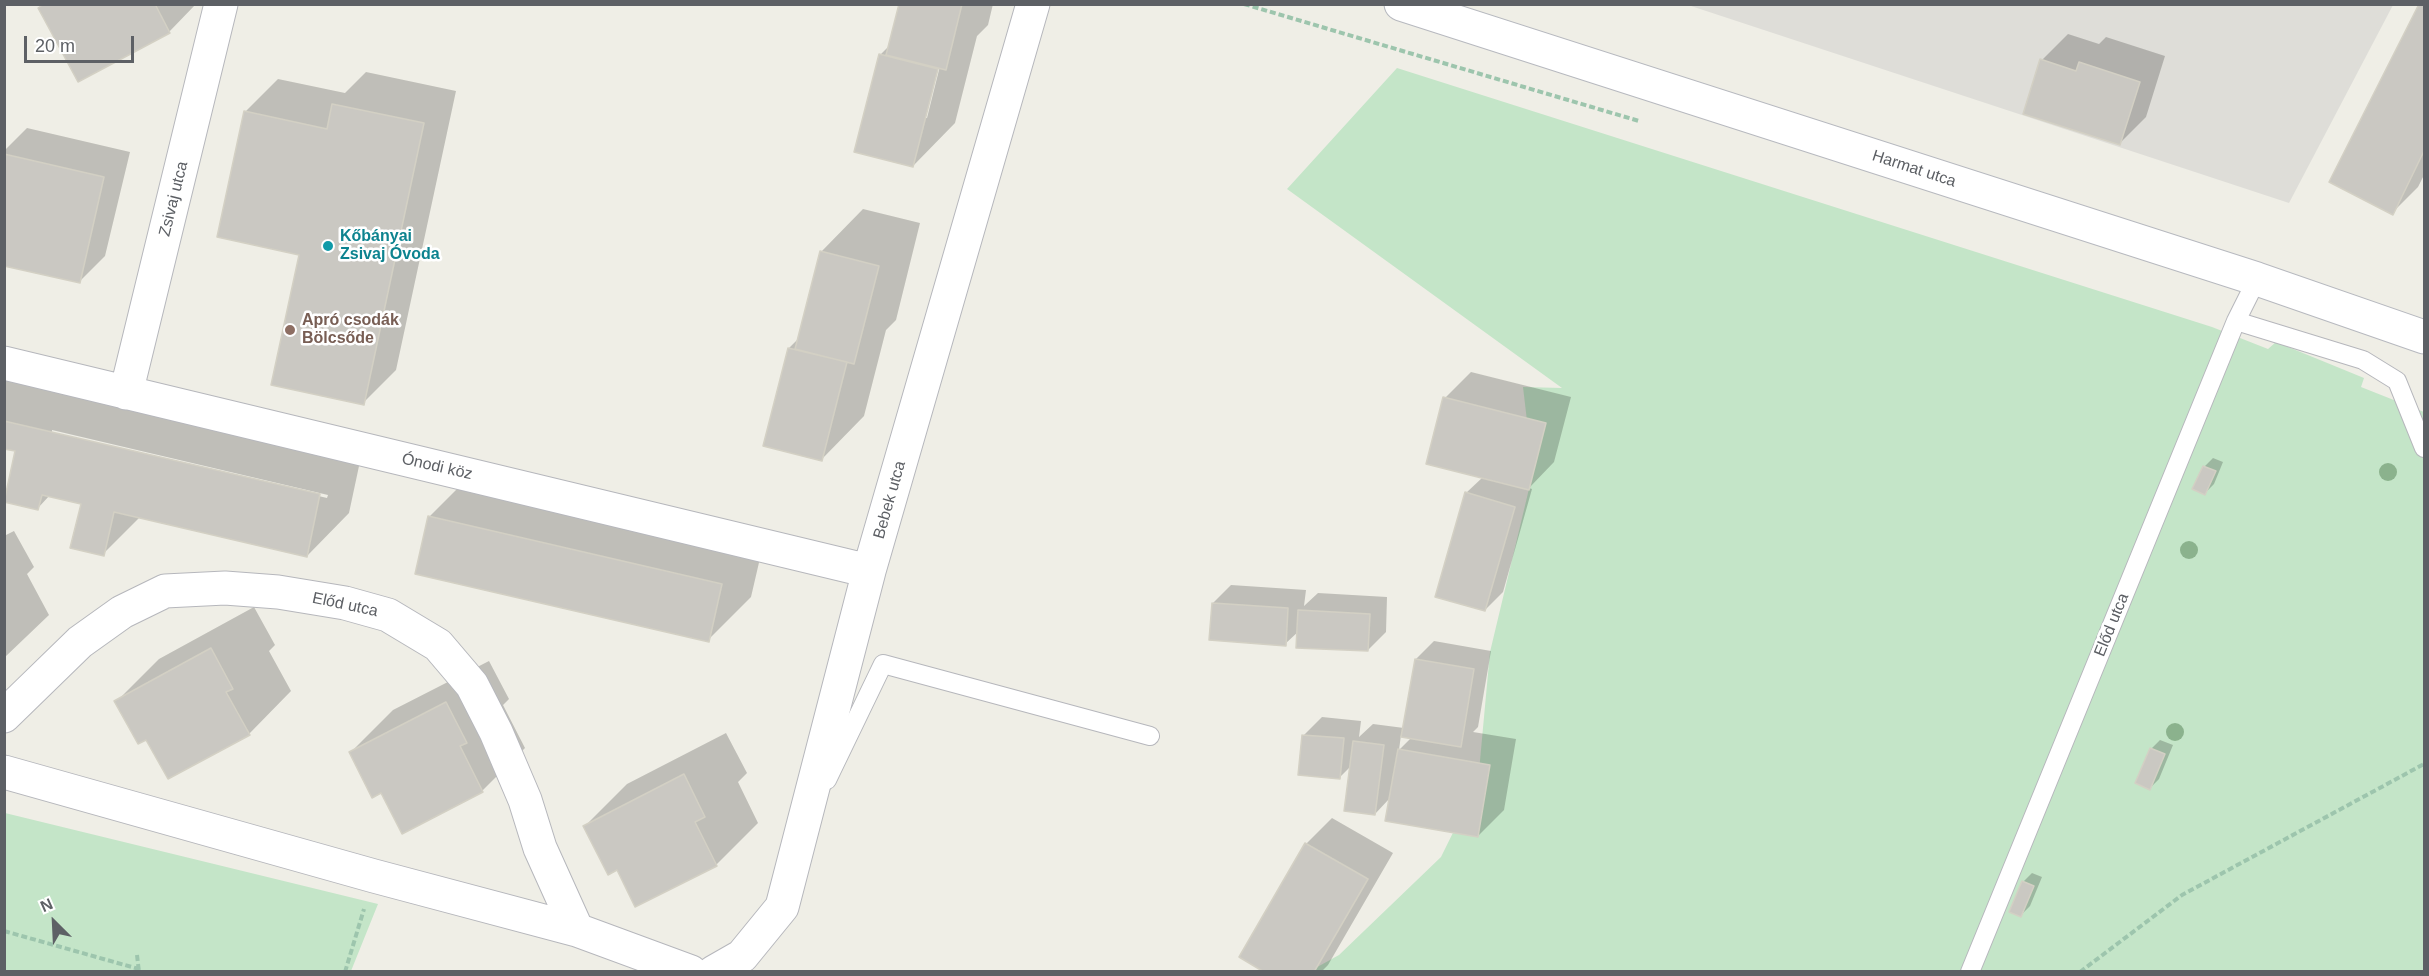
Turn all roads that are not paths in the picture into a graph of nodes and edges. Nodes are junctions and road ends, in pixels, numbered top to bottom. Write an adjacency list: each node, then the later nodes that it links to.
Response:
1 (221, 4): 8 (street, Zsivaj utca)
2 (1033, 4): 10 (street, Bebek utca)
3 (1401, 4): 4 (street, Harmat utca)
4 (2257, 279): 5 (lane, Előd utca); 6 (street, Harmat utca)
5 (2236, 321): 9 (lane); 18 (lane, Előd utca)
6 (2424, 337)
7 (4, 363): 8 (street, Ónodi köz)
8 (126, 393): 10 (street, Ónodi köz)
9 (2424, 448)
10 (869, 571): 14 (street, Bebek utca)
11 (4, 716): 15 (street, Előd utca)
12 (1150, 736): 14 (lane)
13 (4, 772): 15 (street)
14 (799, 839): 17 (street, Bebek utca)
15 (577, 930): 16 (street)
16 (691, 972)
17 (714, 972)
18 (1970, 972)

